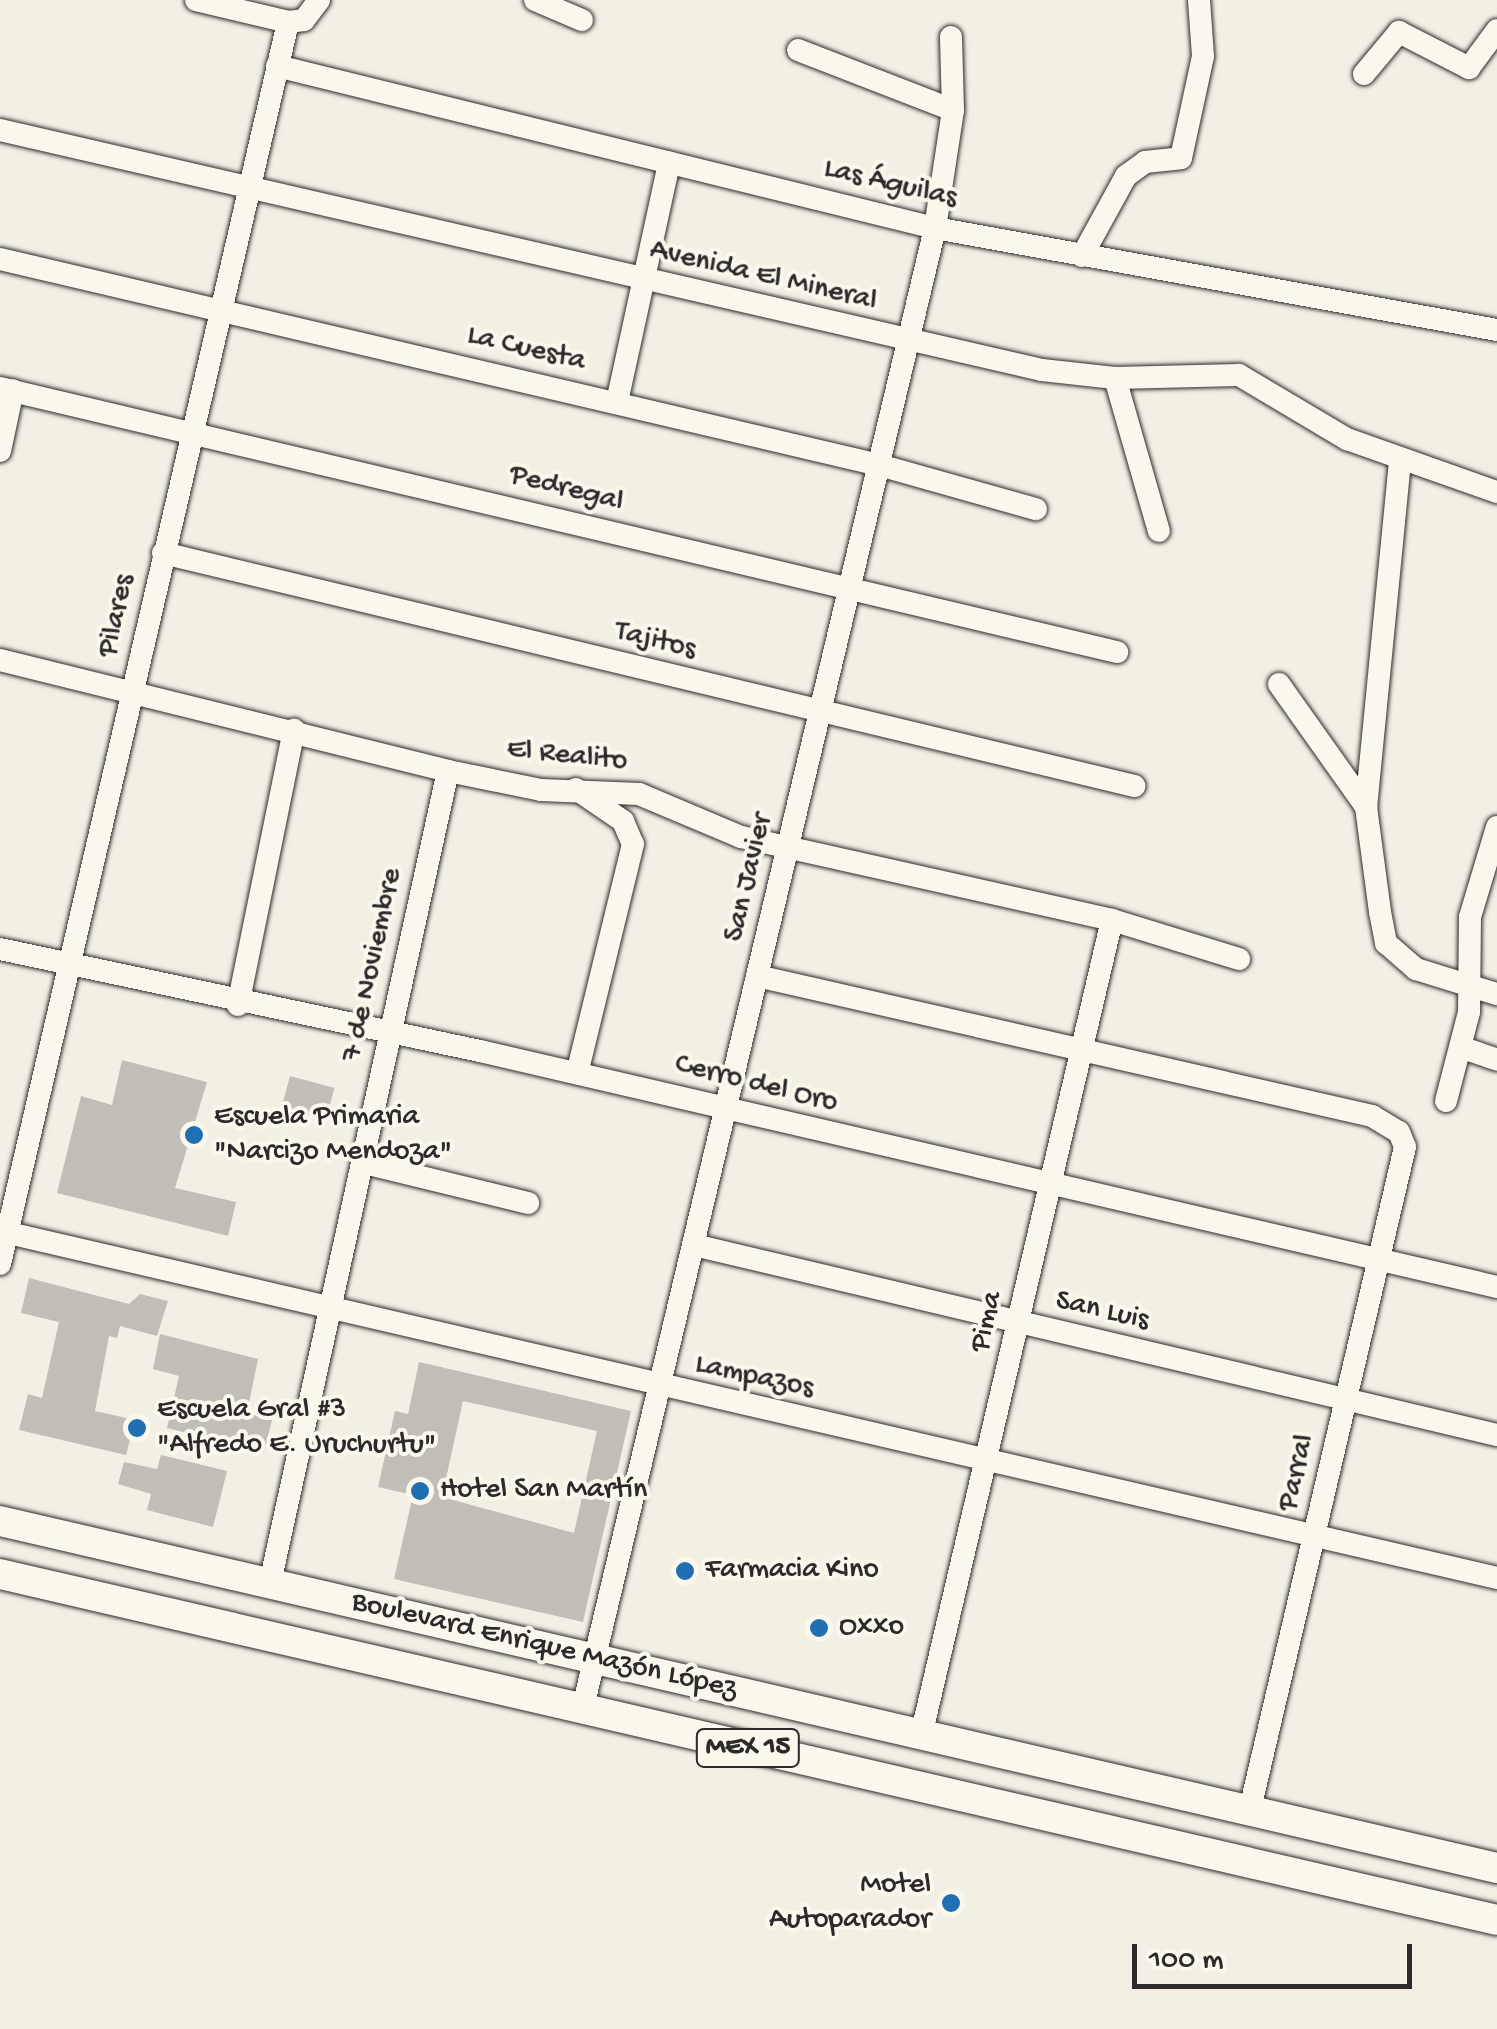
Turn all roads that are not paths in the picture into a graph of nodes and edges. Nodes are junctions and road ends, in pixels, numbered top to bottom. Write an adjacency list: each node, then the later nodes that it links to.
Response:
1 (196, 0): 6 (street)
2 (319, 0): 6 (street)
3 (535, 0): 5 (street)
4 (1199, 0): 17 (street)
5 (582, 20)
6 (288, 22): 10 (street, Pilares)
7 (1497, 30): 11 (street)
8 (950, 36): 12 (street, San Javier)
9 (798, 50): 12 (street)
10 (277, 66): 14 (street, Las Águilas); 15 (street, Pilares)
11 (1364, 74)
12 (952, 110): 16 (street, San Javier)
13 (0, 130): 15 (street, Avenida El Mineral)
14 (669, 162): 16 (street, Las Águilas); 19 (street)
15 (248, 187): 19 (street, Avenida El Mineral); 20 (street, Pilares)
16 (935, 228): 17 (street, Las Águilas); 22 (street, San Javier)
17 (1082, 256): 21 (street, Las Águilas)
18 (0, 260): 20 (street, La Cuesta)
19 (645, 281): 22 (street, Avenida El Mineral); 25 (street)
20 (220, 310): 25 (street, La Cuesta); 26 (street, Pilares)
21 (1497, 330)
22 (908, 342): 23 (street, Avenida El Mineral); 29 (street, San Javier)
23 (1115, 378): 28 (street, Avenida El Mineral); 32 (street)
24 (6, 389): 26 (street, Pedregal); 27 (street)
25 (617, 402): 29 (street, La Cuesta)
26 (191, 428): 33 (street, Pilares); 34 (street, Pedregal)
27 (0, 451)
28 (1400, 461): 30 (street, Avenida El Mineral); 44 (street)
29 (879, 464): 31 (street, La Cuesta); 34 (street, San Javier)
30 (1497, 492)
31 (1036, 509)
32 (1159, 532)
33 (162, 553): 38 (street, Pilares); 39 (street, Tajitos)
34 (849, 590): 35 (street, Pedregal); 39 (street, San Javier)
35 (1117, 652)
36 (0, 660): 38 (street, El Realito)
37 (1280, 684): 44 (street)
38 (132, 690): 40 (street, El Realito); 51 (street, Pilares)
39 (820, 713): 42 (street, Tajitos); 46 (street, San Javier)
40 (294, 730): 41 (street, El Realito); 55 (street)
41 (448, 770): 43 (street, El Realito); 56 (street, 7 de Noviembre)
42 (1134, 786)
43 (576, 789): 46 (street, El Realito); 60 (street)
44 (1366, 807): 53 (street)
45 (1497, 827): 47 (street)
46 (788, 846): 48 (street, El Realito); 52 (street, San Javier)
47 (1493, 856): 53 (street)
48 (1112, 920): 50 (street, El Realito); 58 (street, Pima)
49 (0, 949): 51 (street, Cerro del Oro)
50 (1239, 959)
51 (66, 965): 55 (street, Cerro del Oro); 66 (street, Pilares)
52 (757, 976): 58 (street); 62 (street, San Javier)
53 (1469, 986): 54 (street); 57 (street)
54 (1497, 994)
55 (238, 1005): 56 (street, Cerro del Oro)
56 (390, 1032): 60 (street, Cerro del Oro); 63 (street, 7 de Noviembre)
57 (1462, 1048): 59 (street); 61 (street)
58 (1082, 1052): 64 (street, Pima); 68 (street, Parral)
59 (1497, 1060)
60 (577, 1073): 62 (street, Cerro del Oro)
61 (1446, 1102)
62 (726, 1108): 64 (street, Cerro del Oro); 67 (street, San Javier)
63 (364, 1162): 65 (street); 71 (street, 7 de Noviembre)
64 (1049, 1188): 68 (street, Cerro del Oro); 72 (street, Pima)
65 (528, 1204)
66 (3, 1232): 69 (street, Pilares); 71 (street, Lampazos)
67 (694, 1245): 72 (street, San Luis); 73 (street, San Javier)
68 (1378, 1262): 70 (street, Cerro del Oro); 74 (street, Parral)
69 (0, 1264)
70 (1497, 1287)
71 (332, 1311): 73 (street, Lampazos); 81 (street, 7 de Noviembre)
72 (1019, 1323): 74 (street, San Luis); 76 (street, Pima)
73 (660, 1388): 76 (street, Lampazos); 82 (street, San Javier)
74 (1346, 1402): 75 (street, San Luis); 78 (street, Parral)
75 (1497, 1435)
76 (986, 1459): 78 (street, Lampazos); 84 (street, Pima)
77 (0, 1521): 81 (main road, Boulevard Enrique Mazón López / MEX 15)
78 (1314, 1533): 80 (street, Lampazos); 85 (street, Parral)
79 (0, 1574): 83 (main road, Boulevard Enrique Mazón López / MEX 15)
80 (1497, 1578)
81 (270, 1583): 82 (main road, Boulevard Enrique Mazón López / MEX 15)
82 (595, 1658): 83 (street, San Javier); 84 (main road, Boulevard Enrique Mazón López / MEX 15)
83 (583, 1707): 87 (main road, Boulevard Enrique Mazón López / MEX 15)
84 (921, 1736): 85 (main road, Boulevard Enrique Mazón López / MEX 15)
85 (1249, 1814): 86 (main road, Boulevard Enrique Mazón López / MEX 15)
86 (1497, 1868)
87 (1497, 1920)

